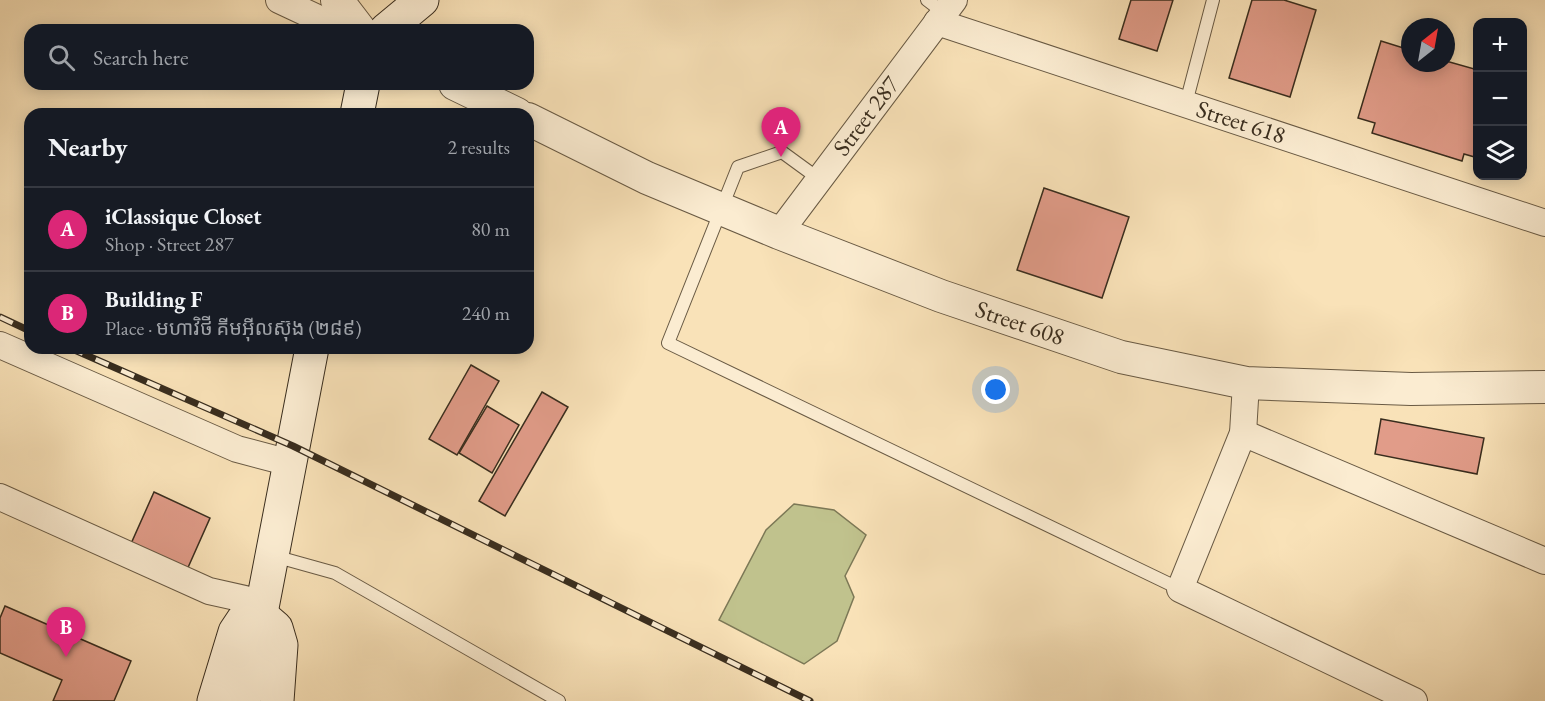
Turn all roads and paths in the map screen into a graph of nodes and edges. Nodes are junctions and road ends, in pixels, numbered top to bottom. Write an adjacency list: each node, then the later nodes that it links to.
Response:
1 (279, 0): 7 (street)
2 (337, 0): 8 (street)
3 (383, 0): 9 (main road)
4 (422, 0): 10 (main road)
5 (1213, 0): 13 (lane)
6 (940, 9): 13 (street, Street 618); 17 (street, Street 287)
7 (330, 24)
8 (355, 24)
9 (376, 24)
10 (393, 24)
11 (362, 90): 14 (main road)
12 (467, 90): 15 (street)
13 (1186, 103): 19 (street, Street 618)
14 (358, 108)
15 (505, 108)
16 (534, 123): 18 (street, Street 608)
17 (819, 179): 18 (lane); 20 (street, Street 287)
18 (721, 208): 20 (street, Street 608); 30 (lane)
19 (1545, 223)
20 (779, 233): 23 (street, Street 608)
21 (0, 345): 26 (street)
22 (311, 354): 26 (main road)
23 (1246, 382): 24 (street, Street 608); 25 (street)
24 (1545, 387)
25 (1243, 433): 29 (street); 30 (street)
26 (290, 463): 28 (main road)
27 (0, 497): 31 (street)
28 (274, 556): 31 (main road); 35 (lane)
29 (1545, 561)
30 (1180, 589): 36 (street)
31 (262, 609): 32 (main road); 33 (main road); 34 (main road)
32 (214, 701)
33 (244, 701)
34 (277, 701)
35 (559, 701)
36 (1414, 701)

